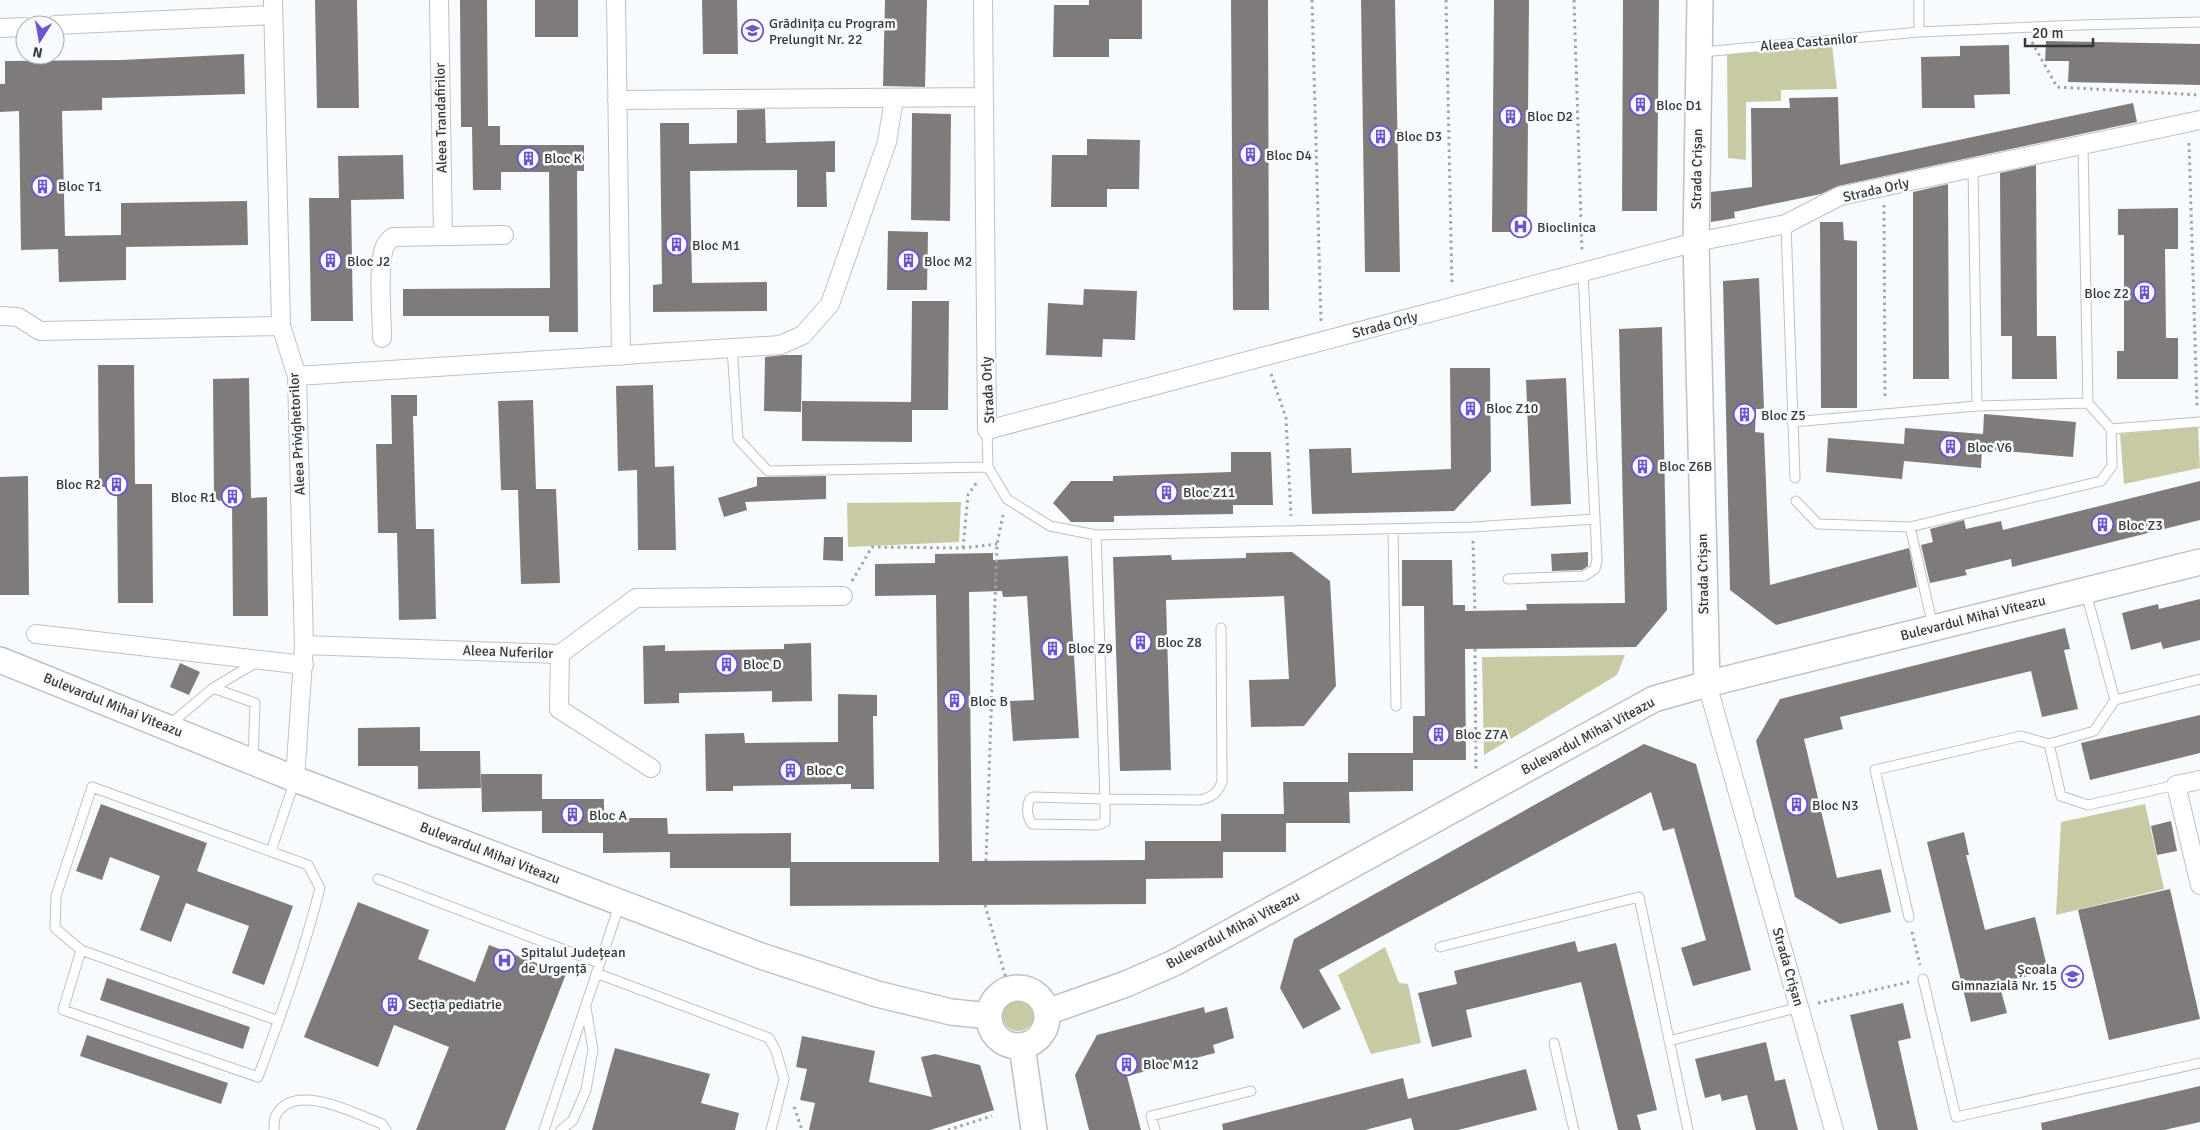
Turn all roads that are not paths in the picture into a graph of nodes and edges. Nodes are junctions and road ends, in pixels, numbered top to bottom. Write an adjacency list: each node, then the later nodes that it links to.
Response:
1 (440, 0): 21 (street, Aleea Trandafirilor)
2 (616, 0): 15 (street)
3 (983, 0): 13 (street, Strada Orly)
4 (1700, 0): 12 (main road, Strada Crișan)
5 (1919, 0): 11 (lane)
6 (273, 8): 8 (street); 25 (street, Aleea Privighetorilor)
7 (2200, 22): 11 (lane, Aleea Castanilor)
8 (65, 24)
9 (15, 27): 10 (street)
10 (0, 28)
11 (1919, 32): 12 (lane, Aleea Castanilor)
12 (1699, 52): 22 (main road, Strada Crișan)
13 (984, 97): 14 (street); 35 (street, Strada Orly)
14 (894, 99): 15 (street); 27 (street)
15 (617, 100): 28 (street)
16 (2194, 122): 17 (street, Strada Orly)
17 (2083, 146): 18 (street, Strada Orly); 30 (lane)
18 (1973, 169): 19 (street, Strada Orly); 31 (lane)
19 (1786, 224): 22 (street, Strada Orly); 32 (lane)
20 (504, 235): 21 (street)
21 (442, 236): 26 (street)
22 (1696, 242): 23 (street, Strada Orly); 56 (main road, Strada Crișan)
23 (1583, 274): 35 (street, Strada Orly); 39 (lane)
24 (0, 316): 25 (street)
25 (281, 326): 29 (street, Aleea Privighetorilor)
26 (382, 338)
27 (732, 348): 28 (street); 36 (lane)
28 (621, 356): 29 (street)
29 (297, 376): 50 (street, Aleea Privighetorilor)
30 (2088, 403): 31 (lane); 34 (lane)
31 (1978, 406): 32 (lane)
32 (1792, 422): 37 (lane)
33 (2199, 422): 34 (lane)
34 (2111, 429): 40 (lane)
35 (988, 430): 36 (lane)
36 (988, 467): 42 (lane)
37 (1795, 478)
38 (1796, 501): 40 (lane)
39 (1595, 519): 41 (lane); 44 (lane)
40 (1910, 527): 48 (lane)
41 (1393, 529): 42 (lane); 59 (lane)
42 (1096, 535): 67 (lane)
43 (2200, 562): 45 (main road, Bulevardul Mihai Viteazu)
44 (1508, 579)
45 (2086, 590): 48 (main road, Bulevardul Mihai Viteazu); 58 (lane)
46 (843, 596): 51 (street, Aleea Nuferilor)
47 (1221, 628): 67 (lane)
48 (1933, 628): 56 (main road, Bulevardul Mihai Viteazu)
49 (36, 634): 53 (street)
50 (304, 645): 51 (street, Aleea Nuferilor); 54 (street, Aleea Privighetorilor)
51 (560, 654): 63 (street)
52 (0, 660): 60 (main road, Bulevardul Mihai Viteazu)
53 (262, 660): 54 (street); 57 (lane)
54 (304, 665): 64 (street, Aleea Privighetorilor)
55 (2200, 679): 58 (lane)
56 (1707, 684): 79 (street, Strada Crișan); 80 (main road, Bulevardul Mihai Viteazu)
57 (213, 688): 60 (lane); 62 (lane)
58 (2115, 700): 61 (lane)
59 (1396, 706)
60 (167, 727): 62 (main road, Bulevardul Mihai Viteazu)
61 (2050, 744): 66 (lane); 72 (lane)
62 (253, 762): 64 (main road, Bulevardul Mihai Viteazu)
63 (651, 768)
64 (296, 779): 68 (lane); 71 (main road, Bulevardul Mihai Viteazu)
65 (2200, 780): 66 (street)
66 (2176, 785): 70 (street)
67 (1105, 799): 67 (lane)
68 (271, 851): 74 (lane); 82 (lane)
69 (378, 879): 75 (lane)
70 (2200, 885)
71 (620, 904): 75 (lane); 81 (main road, Bulevardul Mihai Viteazu)
72 (1909, 917)
73 (1440, 947): 83 (lane)
74 (81, 950): 82 (lane); 82 (lane)
75 (599, 963): 76 (lane)
76 (596, 973): 78 (lane); 92 (lane)
77 (1923, 979): 86 (lane)
78 (585, 1005): 90 (lane); 91 (lane)
79 (1800, 1007): 83 (lane); 97 (street, Strada Crișan)
80 (1047, 1012): 81 (main road); 85 (main road)
81 (989, 1016): 85 (main road)
82 (279, 1021)
83 (1670, 1041): 96 (lane)
84 (1554, 1043): 95 (lane)
85 (1022, 1046): 93 (main road)
86 (2200, 1063)
87 (1252, 1091): 94 (lane)
88 (274, 1130): 89 (lane)
89 (386, 1130)
90 (544, 1130)
91 (560, 1130)
92 (771, 1130)
93 (1034, 1130)
94 (1155, 1130)
95 (1574, 1130)
96 (1688, 1130)
97 (1834, 1130)

